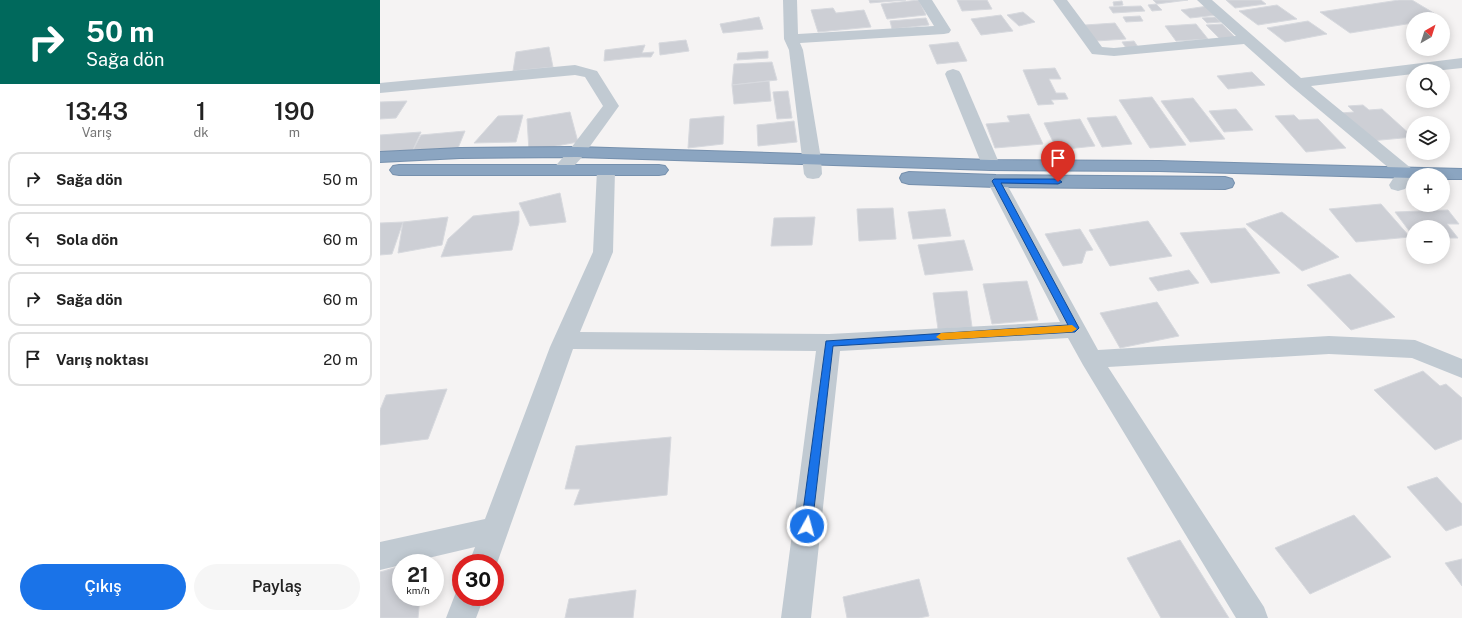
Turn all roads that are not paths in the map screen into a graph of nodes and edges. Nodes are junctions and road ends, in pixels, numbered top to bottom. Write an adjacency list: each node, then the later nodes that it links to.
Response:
1 (790, 0): 6 (street)
2 (925, 0): 6 (street)
3 (1060, 0): 5 (street)
4 (1204, 0): 5 (street)
5 (1248, 38): 9 (street)
6 (791, 39): 13 (street)
7 (1462, 63): 9 (street)
8 (953, 74): 17 (street)
9 (1297, 83): 20 (street)
10 (380, 88): 11 (street)
11 (577, 152): 12 (highway); 13 (highway); 14 (street)
12 (380, 157)
13 (813, 166): 15 (highway); 17 (highway)
14 (561, 170): 15 (highway); 16 (highway)
15 (606, 170): 24 (street)
16 (380, 172)
17 (994, 173): 20 (highway); 23 (street)
18 (1462, 174): 19 (highway)
19 (1450, 176)
20 (1406, 181)
21 (1450, 185): 22 (highway)
22 (1462, 185)
23 (1075, 328): 25 (street); 26 (street)
24 (565, 340): 25 (street); 28 (street)
25 (829, 343): 33 (street)
26 (1091, 359): 27 (street); 34 (street)
27 (1462, 369)
28 (496, 529): 29 (street); 30 (street)
29 (486, 554)
30 (380, 556)
31 (466, 606): 32 (street)
32 (461, 618)
33 (796, 618)
34 (1253, 618)

